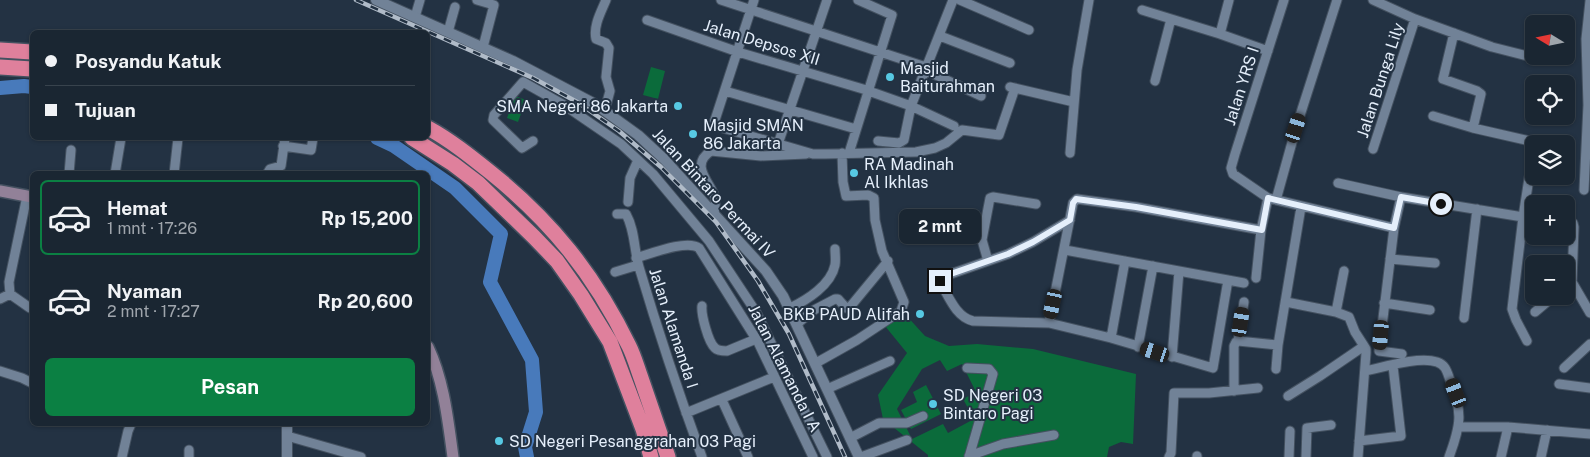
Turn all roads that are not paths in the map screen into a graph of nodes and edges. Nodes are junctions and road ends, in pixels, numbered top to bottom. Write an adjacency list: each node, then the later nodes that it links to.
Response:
1 (376, 0): 20 (street, Jalan Bintaro Permai IV)
2 (420, 0): 20 (street)
3 (477, 0): 30 (street)
4 (606, 0): 49 (street)
5 (721, 0): 18 (street)
6 (754, 0): 18 (street)
7 (827, 0): 25 (street)
8 (858, 0): 34 (street)
9 (954, 0): 29 (street)
10 (960, 0): 24 (street)
11 (1089, 0): 46 (street)
12 (1229, 0): 28 (street)
13 (1284, 0): 35 (street, Jalan YRS I)
14 (1337, 0): 81 (street)
15 (1373, 0): 22 (street)
16 (1590, 1): 47 (street)
17 (455, 7): 26 (street)
18 (750, 10): 25 (street); 33 (street)
19 (1142, 10): 21 (street)
20 (415, 17): 26 (street, Jalan Bintaro Permai IV)
21 (1171, 18): 28 (street); 42 (street)
22 (1415, 19): 27 (street); 65 (street, Jalan Bunga Lily)
23 (647, 20): 33 (street, Jalan Depsos XII)
24 (1029, 30)
25 (817, 31): 34 (street); 41 (street)
26 (448, 32): 30 (street, Jalan Bintaro Permai IV)
27 (1454, 33): 36 (street); 53 (street)
28 (1220, 34): 35 (street)
29 (940, 36): 37 (street); 39 (street)
30 (483, 47): 49 (street, Jalan Bintaro Permai IV)
31 (0, 50): 32 (highway)
32 (30, 52)
33 (738, 52): 41 (street, Jalan Depsos XII); 43 (street)
34 (879, 52): 39 (street); 44 (street)
35 (1268, 52): 81 (street, Jalan YRS I)
36 (1525, 55)
37 (1010, 63)
38 (0, 67): 40 (highway)
39 (926, 68): 45 (street); 48 (street)
40 (30, 69)
41 (803, 71): 44 (street, Jalan Depsos XII); 50 (street)
42 (1155, 81)
43 (725, 91): 50 (street); 64 (street)
44 (868, 91): 48 (street, Jalan Depsos XII); 55 (street)
45 (981, 96)
46 (1074, 102): 67 (street); 68 (street)
47 (1589, 105): 77 (street)
48 (911, 106): 52 (street, Jalan Depsos XII); 60 (street)
49 (604, 109): 86 (street, Jalan Bintaro Permai IV)
50 (789, 109): 55 (street); 64 (street)
51 (1433, 116): 53 (street)
52 (954, 126)
53 (1473, 128): 61 (street)
54 (430, 129): 172 (highway)
55 (856, 129): 67 (street)
56 (121, 140): 72 (street)
57 (178, 140): 73 (street)
58 (313, 140): 63 (street)
59 (415, 140): 171 (highway)
60 (878, 140)
61 (1525, 140)
62 (533, 141): 70 (street)
63 (284, 142): 74 (street)
64 (778, 144): 69 (street)
65 (1373, 149)
66 (71, 150): 71 (street)
67 (845, 153): 69 (street); 96 (street)
68 (1070, 153)
69 (813, 154): 86 (street)
70 (638, 160): 82 (street); 176 (street)
71 (69, 171)
72 (116, 171)
73 (174, 171)
74 (268, 171)
75 (1338, 183): 80 (street)
76 (1528, 185): 88 (street)
77 (1584, 190)
78 (0, 192): 79 (main road)
79 (30, 196): 108 (street)
80 (1401, 197): 85 (street); 90 (street)
81 (1272, 199): 84 (street); 91 (street)
82 (628, 202)
83 (1036, 204): 98 (street)
84 (1301, 207): 90 (street); 111 (street)
85 (1477, 209): 88 (street); 121 (street)
86 (714, 213): 116 (street, Jalan Bintaro Permai IV)
87 (617, 214): 95 (street, Jalan Alamanda I)
88 (1523, 216): 127 (street)
89 (1070, 220): 91 (street); 93 (street); 98 (street)
90 (1394, 228): 94 (street)
91 (1262, 230): 104 (street)
92 (835, 249): 116 (street)
93 (1065, 250): 97 (street); 123 (street)
94 (1390, 259): 99 (street); 112 (street)
95 (637, 261): 103 (street); 125 (street, Jalan Alamanda I A); 152 (street, Jalan Alamanda I)
96 (888, 261): 122 (street); 136 (street)
97 (1126, 261): 100 (street); 124 (street)
98 (988, 262): 123 (street)
99 (1435, 263)
100 (1152, 266): 102 (street); 131 (street)
101 (1344, 270): 118 (street)
102 (1179, 271): 105 (street); 134 (street)
103 (615, 272)
104 (1256, 278)
105 (1228, 280): 106 (street); 134 (street)
106 (1244, 283)
107 (1575, 293): 120 (street)
108 (10, 294): 109 (street); 115 (street)
109 (0, 299)
110 (1244, 302): 126 (street)
111 (1286, 302): 118 (street); 129 (street)
112 (1384, 303): 117 (street); 133 (street)
113 (1543, 305): 119 (street)
114 (702, 306): 125 (street)
115 (30, 308)
116 (790, 308): 122 (street, Jalan Bintaro Permai IV)
117 (1430, 310)
118 (1336, 312): 130 (street)
119 (1535, 312)
120 (1590, 314)
121 (1464, 318)
122 (798, 323): 136 (street, Jalan Bintaro Permai IV)
123 (1049, 323): 124 (street)
124 (1111, 338): 131 (street)
125 (756, 339): 143 (street, Jalan Alamanda I A)
126 (1238, 341): 129 (street); 149 (street)
127 (1527, 341)
128 (1590, 344): 139 (street)
129 (1278, 345): 140 (street)
130 (1364, 346): 141 (street); 150 (street)
131 (1138, 347): 134 (street)
132 (430, 353): 170 (main road)
133 (1402, 354)
134 (1172, 357)
135 (890, 361): 148 (street)
136 (816, 363): 148 (street, Jalan Bintaro Permai IV)
137 (1393, 366): 141 (street); 157 (street); 166 (street)
138 (967, 368): 178 (street)
139 (1564, 368)
140 (1276, 369)
141 (1365, 370): 166 (street)
142 (0, 371): 144 (street)
143 (774, 377): 151 (street); 175 (street, Jalan Alamanda I A)
144 (30, 383)
145 (1559, 384): 147 (street)
146 (1258, 388): 149 (street)
147 (1590, 388)
148 (827, 389): 164 (street, Jalan Bintaro Permai IV)
149 (1234, 390): 179 (street)
150 (1288, 396)
151 (722, 400): 152 (street); 174 (street)
152 (686, 413): 173 (street, Jalan Alamanda I)
153 (923, 416): 164 (street)
154 (1331, 425): 181 (street)
155 (130, 426): 167 (street)
156 (286, 426): 162 (street)
157 (1459, 427): 158 (street); 183 (street)
158 (1508, 427): 159 (street); 184 (street)
159 (1547, 430): 161 (street); 185 (street)
160 (1290, 431): 180 (street)
161 (1590, 434)
162 (287, 436): 168 (street); 169 (street)
163 (1054, 436): 178 (street)
164 (850, 438): 177 (street, Jalan Bintaro Permai IV)
165 (907, 440): 177 (street)
166 (1359, 441): 182 (street)
167 (122, 457)
168 (287, 457)
169 (361, 457)
170 (453, 457)
171 (651, 457)
172 (668, 457)
173 (702, 457)
174 (748, 457)
175 (813, 457)
176 (827, 457)
177 (860, 457)
178 (969, 457)
179 (1169, 457)
180 (1289, 457)
181 (1306, 457)
182 (1358, 457)
183 (1449, 457)
184 (1502, 457)
185 (1541, 457)

